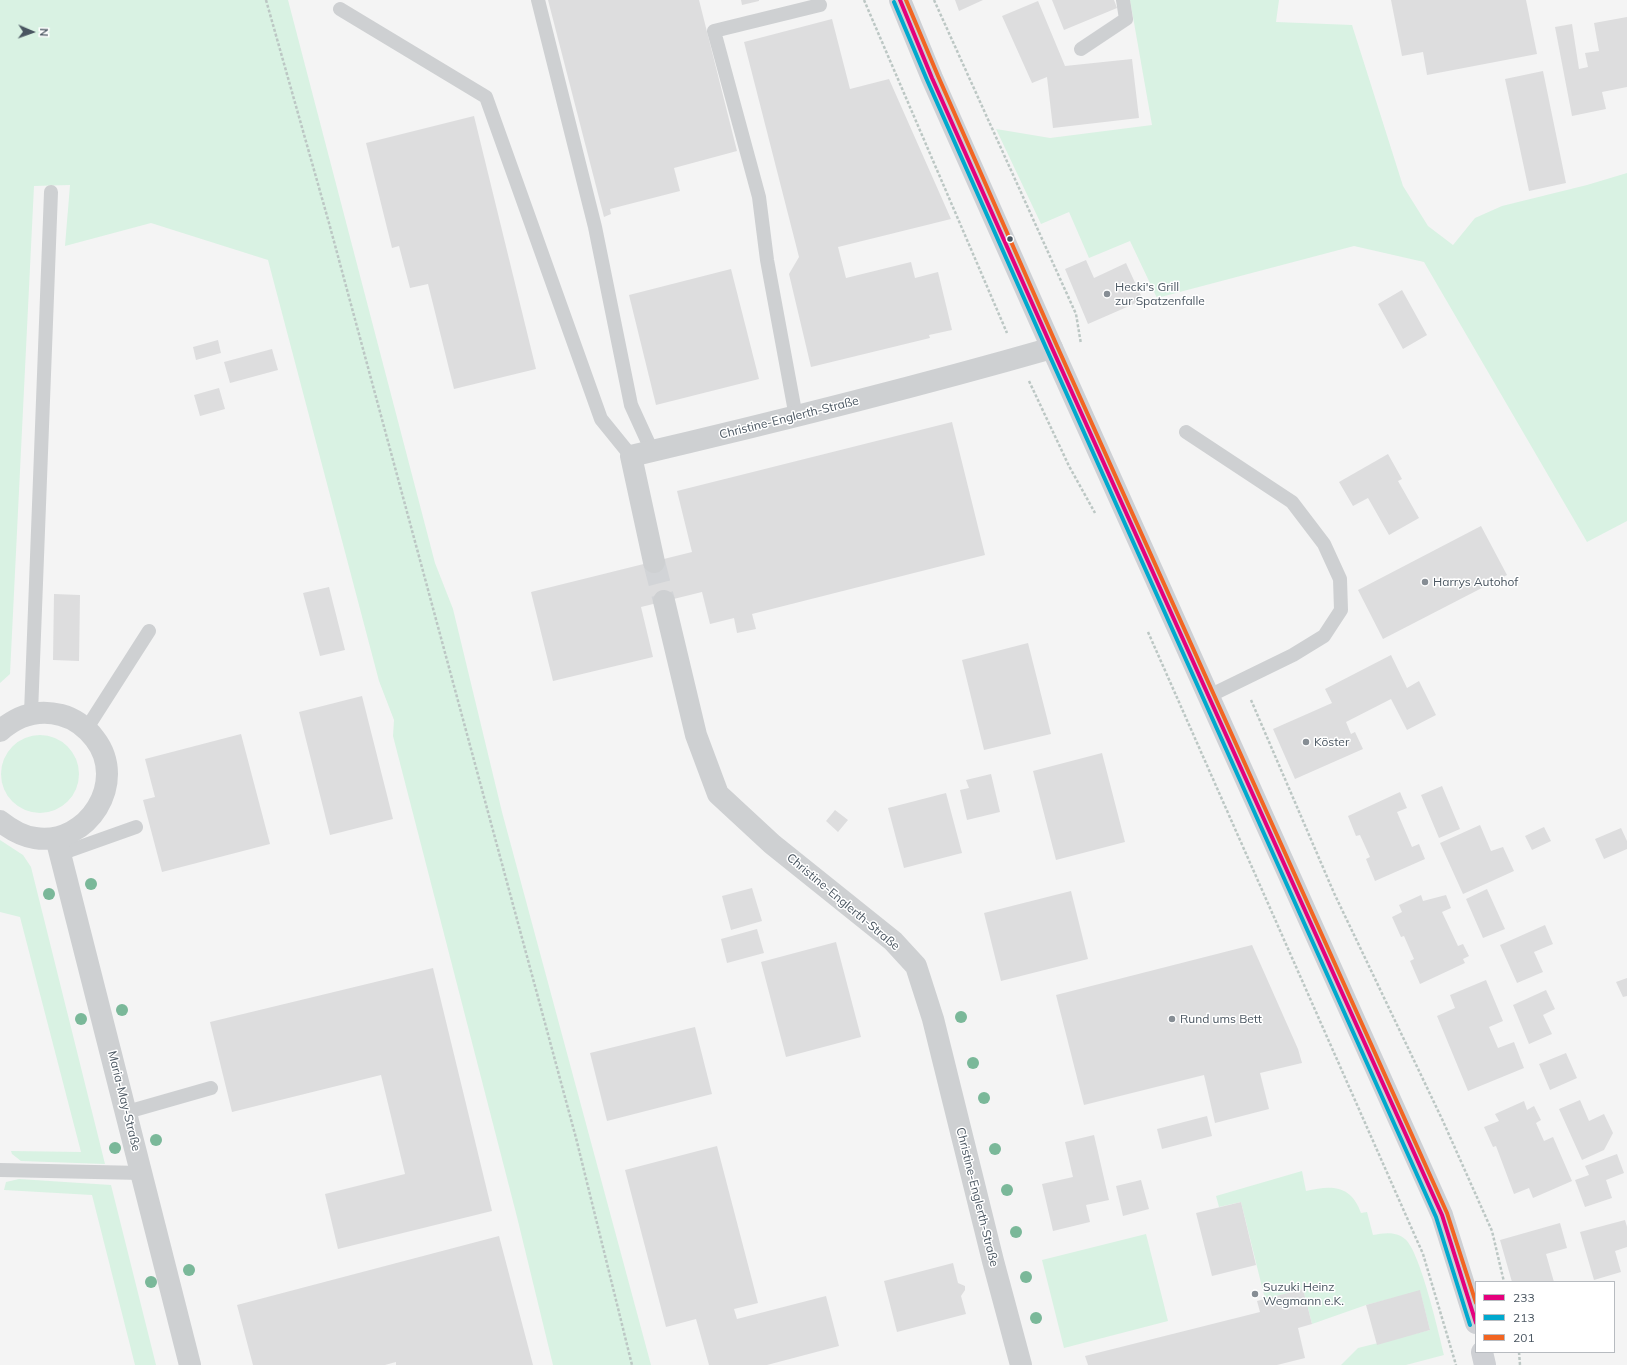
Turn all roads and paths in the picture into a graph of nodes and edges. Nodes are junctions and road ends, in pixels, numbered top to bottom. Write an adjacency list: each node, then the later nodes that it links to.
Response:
1 (266, 0): 41 (path)
2 (538, 0): 17 (lane)
3 (864, 0): 11 (path)
4 (900, 0): 12 (main road)
5 (934, 0): 13 (path)
6 (1123, 0): 9 (lane)
7 (820, 5): 15 (lane)
8 (340, 9): 18 (lane)
9 (1081, 49)
10 (51, 192): 26 (lane)
11 (1005, 329)
12 (1052, 348): 15 (street, Christine-Englerth-Straße); 25 (main road)
13 (1081, 349)
14 (1027, 378): 19 (path)
15 (796, 417): 17 (street, Christine-Englerth-Straße)
16 (1186, 432): 24 (lane)
17 (652, 451): 18 (street, Christine-Englerth-Straße)
18 (631, 456): 20 (street)
19 (1098, 519)
20 (654, 562)
21 (664, 601): 42 (street, Christine-Englerth-Straße)
22 (1147, 628): 43 (path)
23 (149, 631): 27 (lane)
24 (1234, 683): 25 (lane); 36 (path)
25 (1209, 696): 37 (main road)
26 (31, 713): 27 (street); 28 (street)
27 (87, 728): 31 (street)
28 (0, 731)
29 (0, 821): 31 (street)
30 (136, 827): 31 (lane)
31 (58, 846): 33 (street, Maria-May-Straße)
32 (211, 1088): 33 (lane)
33 (127, 1112): 35 (street, Maria-May-Straße)
34 (0, 1170): 35 (lane)
35 (142, 1173): 40 (street, Maria-May-Straße)
36 (1504, 1281)
37 (1475, 1320)
38 (1482, 1353): 44 (main road)
39 (1519, 1353): 45 (path)
40 (190, 1365)
41 (632, 1365)
42 (1021, 1365)
43 (1456, 1365)
44 (1485, 1365)
45 (1520, 1365)

